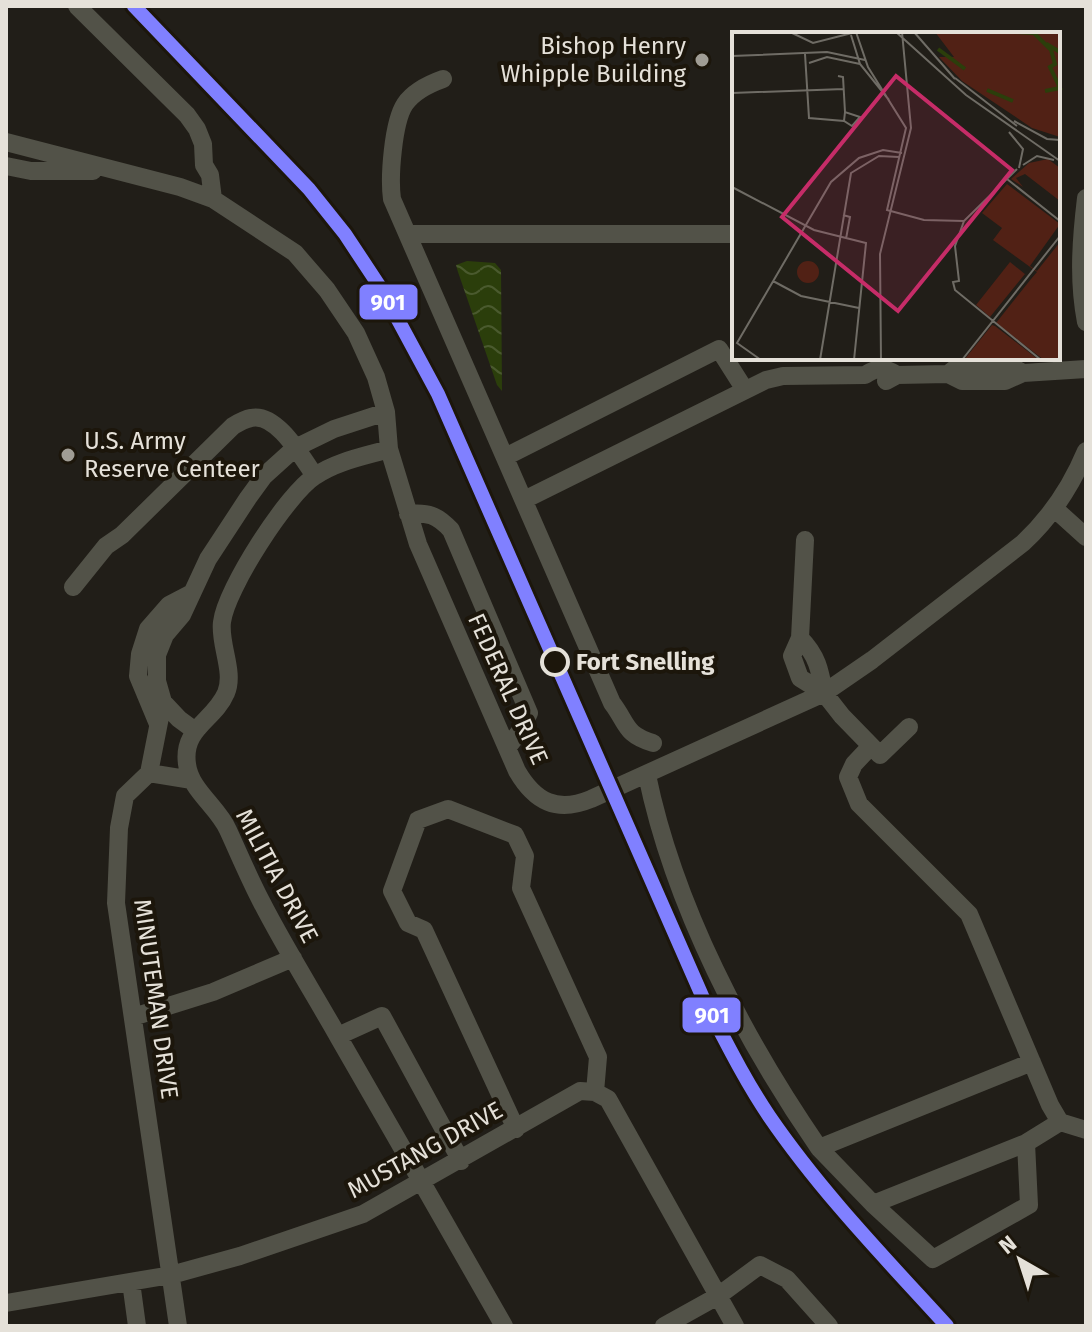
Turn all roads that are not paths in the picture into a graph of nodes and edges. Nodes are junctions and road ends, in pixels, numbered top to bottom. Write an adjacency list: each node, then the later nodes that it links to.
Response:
1 (77, 6): 4 (street)
2 (443, 79): 10 (street)
3 (6, 142): 6 (street, FEDERAL DRIVE)
4 (204, 165): 7 (street); 9 (street)
5 (6, 166): 6 (street, FEDERAL DRIVE)
6 (116, 172): 7 (street, FEDERAL DRIVE)
7 (180, 187): 9 (street, FEDERAL DRIVE)
8 (1086, 198): 12 (street)
9 (213, 199): 16 (street, FEDERAL DRIVE)
10 (408, 234): 11 (street); 20 (street)
11 (732, 234)
12 (1086, 322)
13 (938, 369): 14 (street); 15 (street)
14 (1086, 369)
15 (745, 390): 20 (street); 22 (street)
16 (386, 412): 17 (street); 18 (street, FEDERAL DRIVE)
17 (295, 448): 21 (street); 27 (street); 28 (street)
18 (389, 449): 21 (street); 24 (street, FEDERAL DRIVE)
19 (1086, 451): 23 (street, FEDERAL DRIVE)
20 (505, 457): 22 (street)
21 (315, 476): 33 (street)
22 (524, 500): 36 (street)
23 (1055, 509): 25 (street); 29 (street, FEDERAL DRIVE)
24 (408, 514): 35 (street, FEDERAL DRIVE); 35 (street)
25 (1086, 537)
26 (805, 540): 29 (street)
27 (73, 587)
28 (192, 593): 30 (street); 31 (street)
29 (824, 693): 34 (street); 36 (street, FEDERAL DRIVE)
30 (163, 702): 31 (street); 33 (street)
31 (158, 724): 37 (street)
32 (909, 727): 34 (street)
33 (194, 730): 39 (street)
34 (871, 746): 43 (street)
35 (507, 748): 38 (street, FEDERAL DRIVE)
36 (675, 762): 38 (street, FEDERAL DRIVE)
37 (149, 773): 39 (street); 41 (street, MINUTEMAN DRIVE)
38 (647, 775): 49 (street)
39 (192, 780): 40 (street, MILITIA DRIVE)
40 (293, 958): 41 (street); 42 (street, MILITIA DRIVE)
41 (133, 1017): 53 (street, MINUTEMAN DRIVE)
42 (338, 1036): 50 (street); 51 (street, MILITIA DRIVE)
43 (1032, 1062): 45 (street); 49 (street)
44 (595, 1092): 46 (street, MUSTANG DRIVE); 46 (street); 55 (street)
45 (1060, 1122): 47 (street); 48 (street)
46 (516, 1129): 50 (street, MUSTANG DRIVE)
47 (1086, 1130)
48 (1026, 1143): 52 (street); 52 (street)
49 (819, 1148): 52 (street)
50 (461, 1161): 51 (street, MUSTANG DRIVE)
51 (422, 1180): 53 (street, MUSTANG DRIVE); 59 (street, MILITIA DRIVE)
52 (873, 1204)
53 (171, 1275): 54 (street, MUSTANG DRIVE); 58 (street, MINUTEMAN DRIVE)
54 (131, 1282): 56 (street, MUSTANG DRIVE); 57 (street)
55 (718, 1296): 60 (street); 61 (street); 62 (street)
56 (6, 1303)
57 (137, 1326)
58 (178, 1326)
59 (504, 1326)
60 (664, 1326)
61 (735, 1326)
62 (829, 1326)

